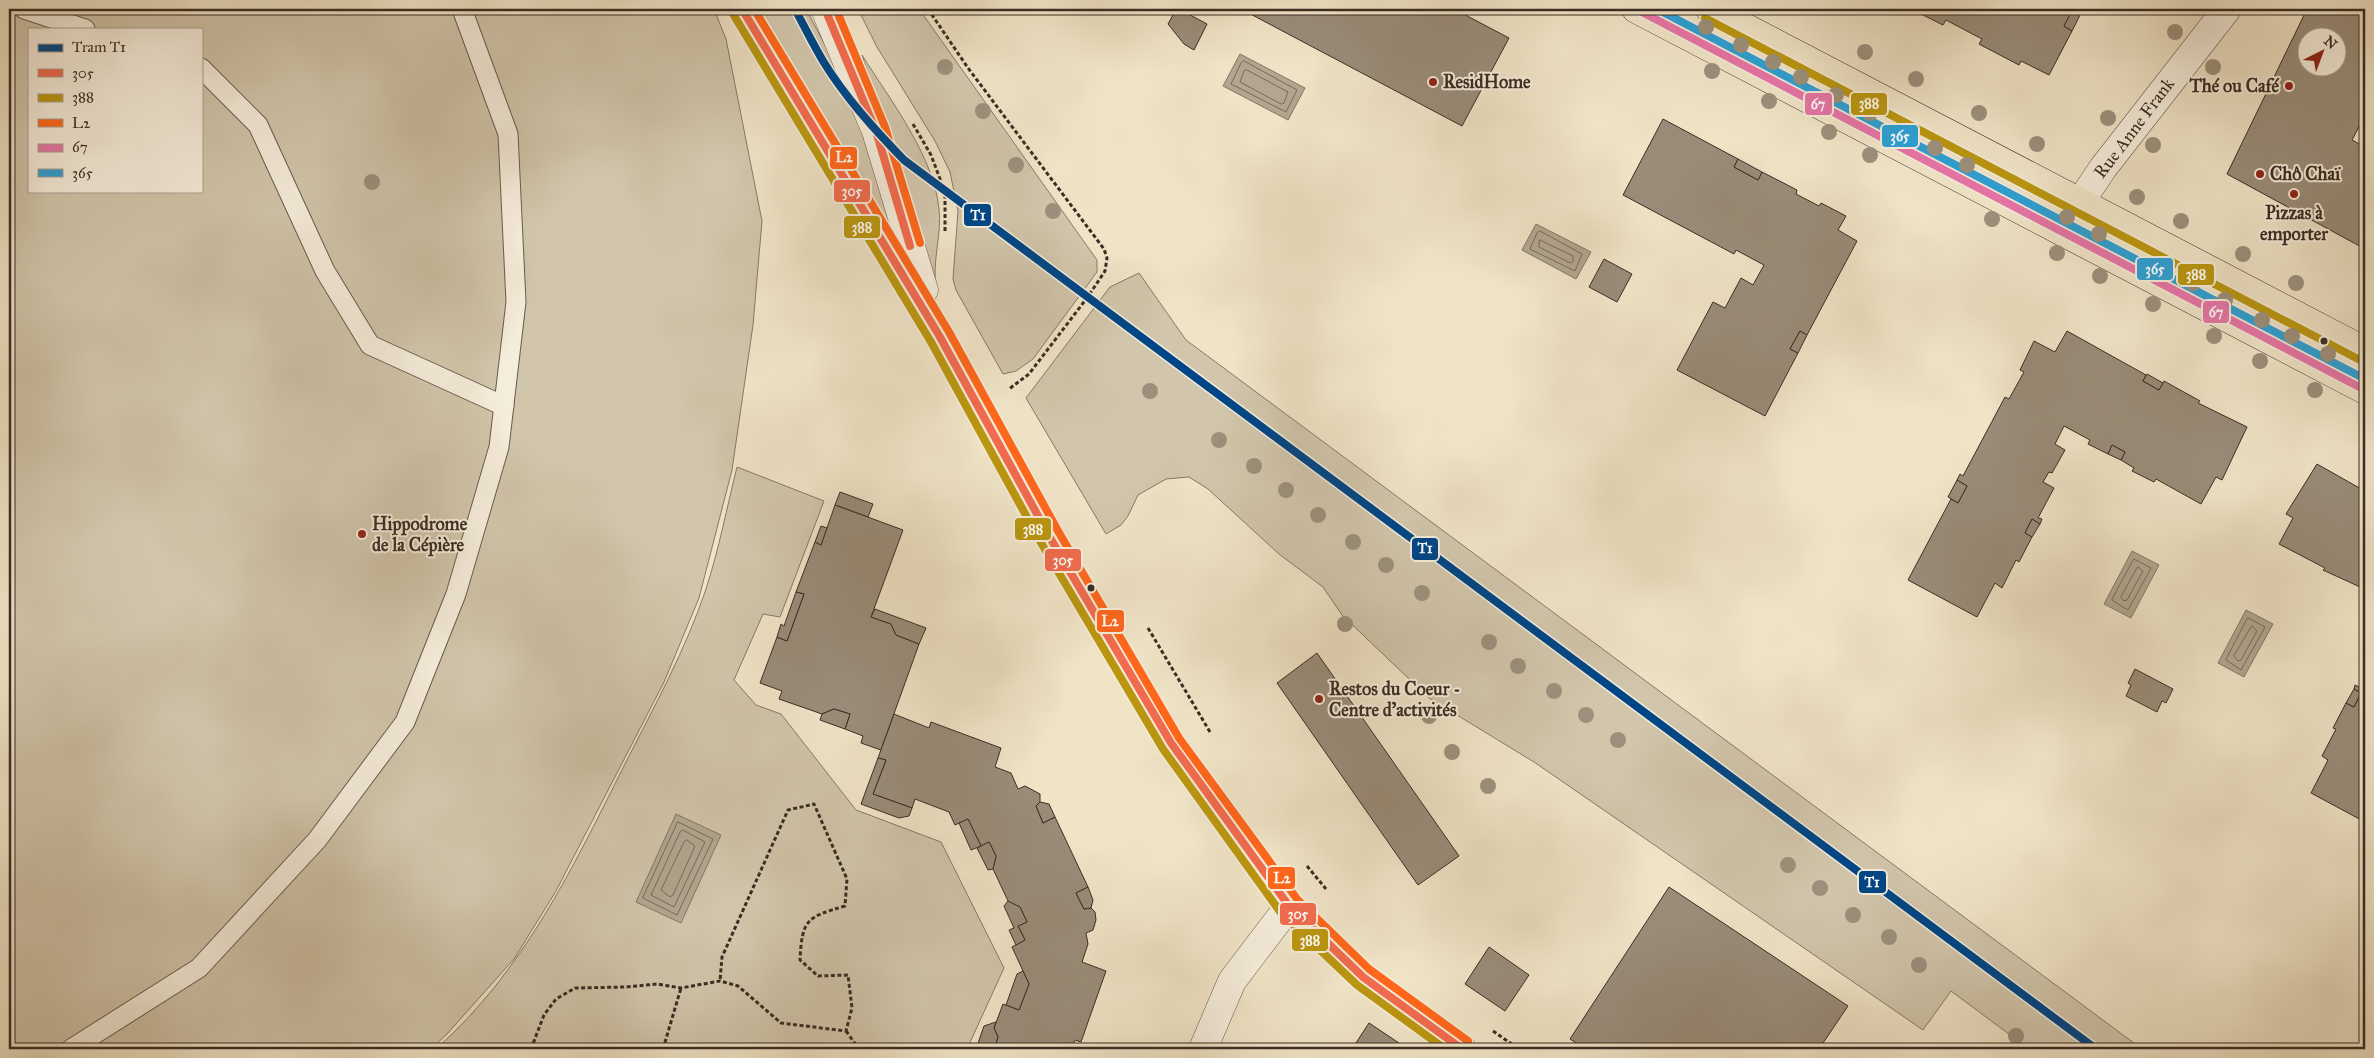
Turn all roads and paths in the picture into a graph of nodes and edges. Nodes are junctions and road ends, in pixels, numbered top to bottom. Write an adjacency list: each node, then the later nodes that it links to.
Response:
1 (24, 9): 9 (lane)
2 (462, 9): 16 (lane)
3 (742, 9): 12 (street)
4 (824, 9): 12 (street)
5 (928, 9): 15 (path)
6 (1636, 9): 14 (main road)
7 (1710, 9): 11 (main road)
8 (2226, 9): 11 (street, Rue Anne Frank)
9 (83, 28)
10 (202, 69): 16 (lane)
11 (2081, 201): 13 (main road)
12 (940, 337): 21 (street)
13 (2365, 351)
14 (2365, 390)
15 (1002, 394)
16 (504, 406): 26 (lane)
17 (1206, 725): 18 (path)
18 (1211, 733)
19 (1303, 861): 20 (path)
20 (1327, 890)
21 (1289, 906): 30 (street); 31 (street)
22 (720, 981): 23 (path); 25 (path); 25 (path)
23 (681, 988): 27 (path); 28 (path)
24 (1488, 1028): 32 (path)
25 (846, 1031): 29 (path)
26 (71, 1049)
27 (531, 1049)
28 (662, 1049)
29 (859, 1049)
30 (1203, 1049)
31 (1462, 1049)
32 (1519, 1049)

